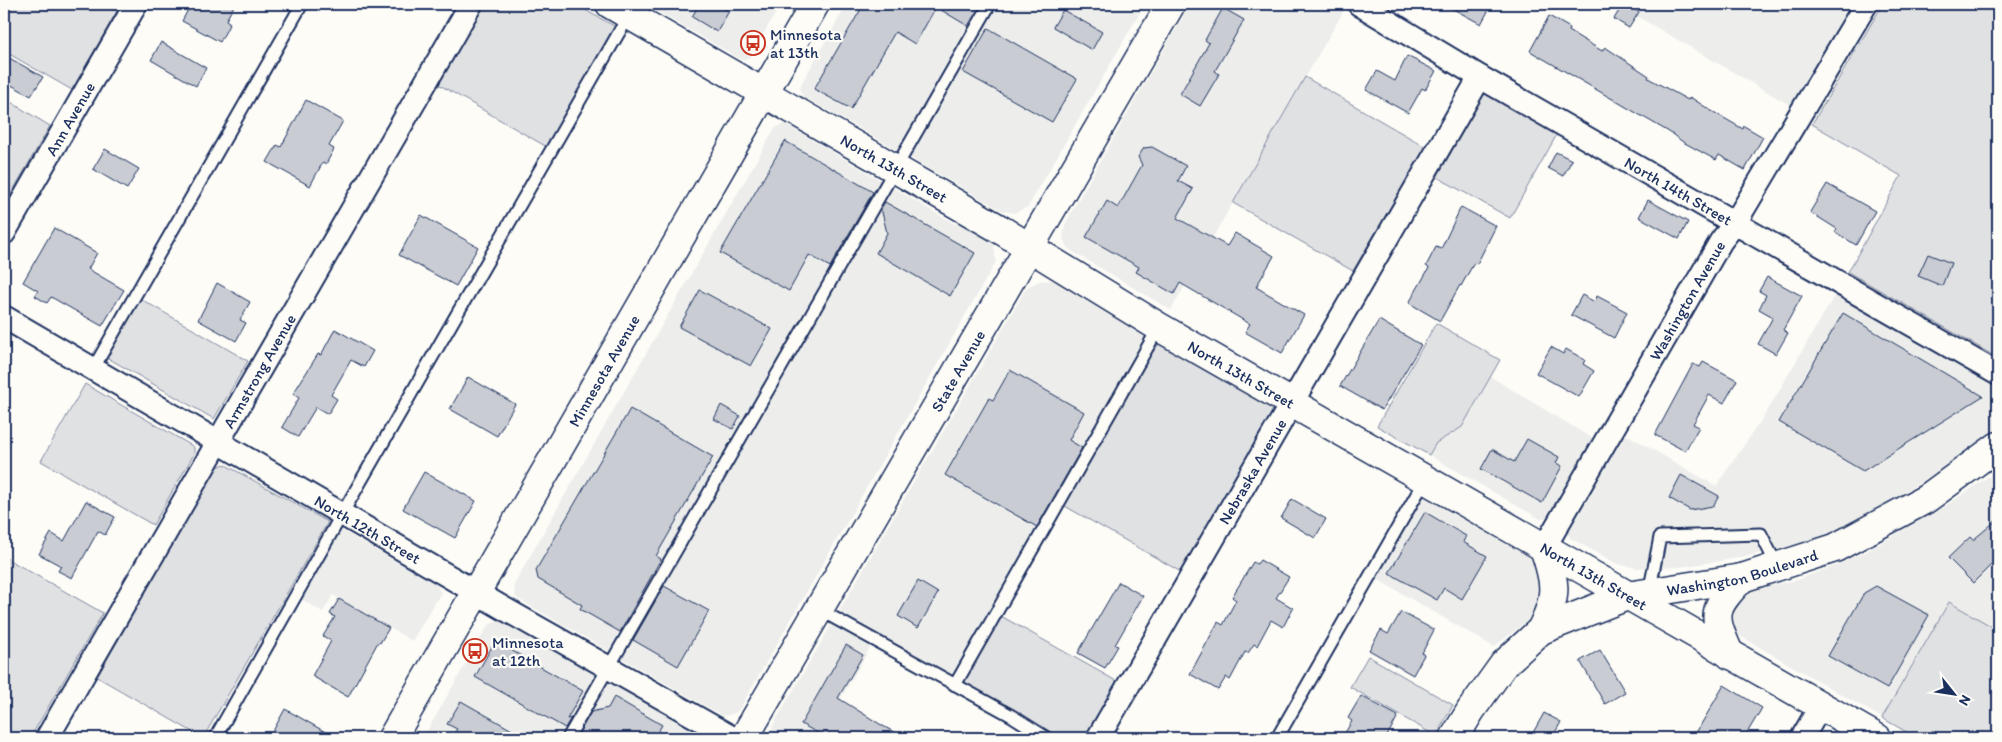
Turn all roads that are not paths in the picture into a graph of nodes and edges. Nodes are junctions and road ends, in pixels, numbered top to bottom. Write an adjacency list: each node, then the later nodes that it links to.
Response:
1 (136, 4): 14 (street, Ann Avenue)
2 (302, 4): 18 (lane)
3 (471, 4): 21 (street, Armstrong Avenue)
4 (815, 4): 11 (street, Minnesota Avenue)
5 (990, 4): 12 (lane)
6 (1171, 4): 15 (street, State Avenue)
7 (1359, 4): 10 (street, North 14th Street)
8 (1866, 4): 13 (street, Washington Avenue)
9 (625, 8): 11 (street, North 13th Street); 24 (lane)
10 (1480, 77): 13 (street, North 14th Street); 20 (street, Nebraska Avenue)
11 (763, 93): 12 (street, North 13th Street); 28 (street, Minnesota Avenue)
12 (895, 168): 15 (street, North 13th Street); 33 (lane)
13 (1735, 223): 19 (street, North 14th Street); 25 (street, Washington Avenue)
14 (4, 233)
15 (1031, 247): 17 (street, North 13th Street); 30 (street, State Avenue)
16 (4, 317): 18 (street, North 12th Street)
17 (1159, 327): 20 (street, North 13th Street); 34 (lane)
18 (93, 369): 21 (street, North 12th Street)
19 (1998, 374)
20 (1293, 404): 23 (street, North 13th Street); 43 (street, Nebraska Avenue)
21 (218, 442): 24 (street, North 12th Street); 36 (street, Armstrong Avenue)
22 (1998, 446): 26 (street, Washington Boulevard)
23 (1425, 480): 25 (street, North 13th Street); 44 (lane)
24 (342, 514): 28 (street, North 12th Street); 37 (lane)
25 (1544, 548): 29 (street, North 13th Street); 31 (street)
26 (1777, 567): 27 (street, Washington Boulevard); 29 (lane)
27 (1742, 578): 29 (street, Washington Boulevard); 32 (street)
28 (476, 592): 33 (street, North 12th Street); 38 (street, Minnesota Avenue)
29 (1638, 594): 31 (street, Washington Boulevard); 32 (street, North 13th Street)
30 (818, 609): 34 (lane); 41 (street, State Avenue)
31 (1541, 630): 45 (street, Washington Boulevard)
32 (1730, 655): 35 (street, North 13th Street)
33 (609, 667): 39 (lane); 40 (street, North 12th Street)
34 (955, 685): 42 (lane)
35 (1820, 707): 46 (street); 47 (street, North 13th Street)
36 (48, 738)
37 (215, 738)
38 (392, 738)
39 (568, 738)
40 (733, 738)
41 (744, 738)
42 (1047, 738)
43 (1098, 738)
44 (1277, 738)
45 (1454, 738)
46 (1802, 738)
47 (1877, 738)

